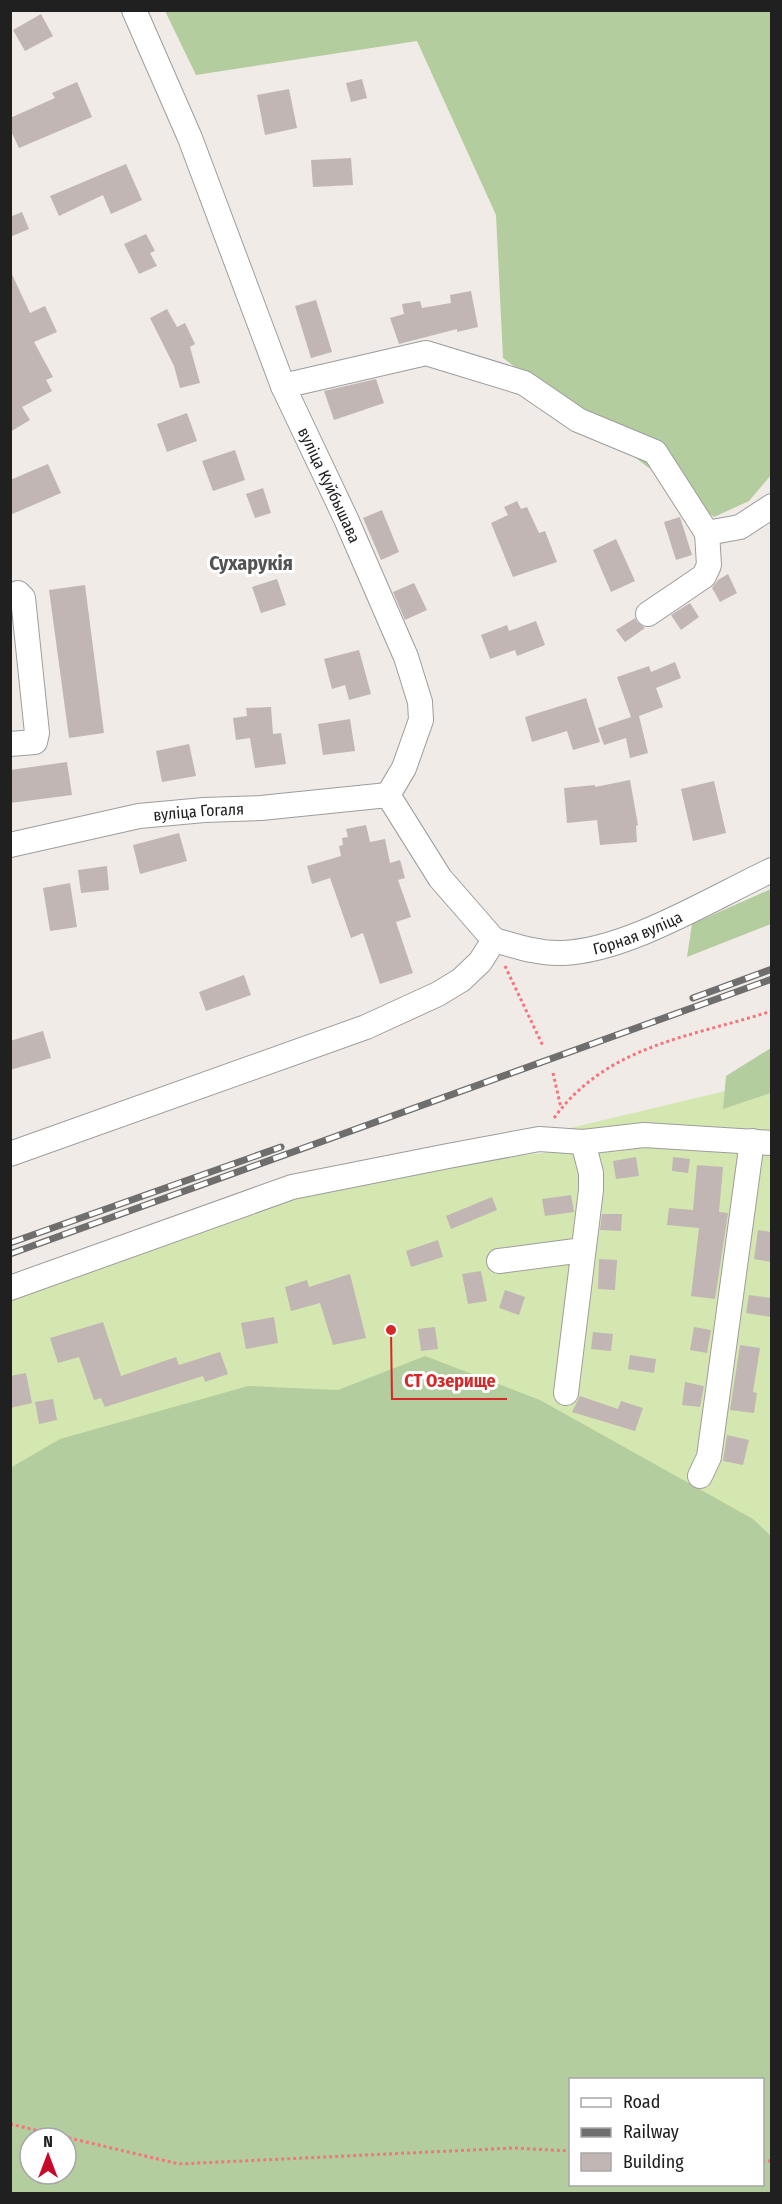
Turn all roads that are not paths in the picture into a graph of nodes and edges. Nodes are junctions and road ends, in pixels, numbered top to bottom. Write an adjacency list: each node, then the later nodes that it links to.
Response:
1 (134, 10): 2 (street, вуліца Куйбышава)
2 (283, 386): 4 (street); 8 (street, вуліца Куйбышава)
3 (771, 506): 4 (street)
4 (707, 533): 6 (street)
5 (18, 593): 7 (street)
6 (648, 615)
7 (10, 744)
8 (388, 795): 9 (street, вуліца Гогаля); 11 (street)
9 (10, 844)
10 (771, 870): 11 (street, Горная вуліца)
11 (494, 940): 14 (street)
12 (575, 1141): 13 (street); 15 (street); 17 (street)
13 (762, 1142): 19 (street)
14 (10, 1154)
15 (583, 1250): 16 (street); 18 (street)
16 (499, 1261)
17 (10, 1288)
18 (566, 1393)
19 (700, 1476)

